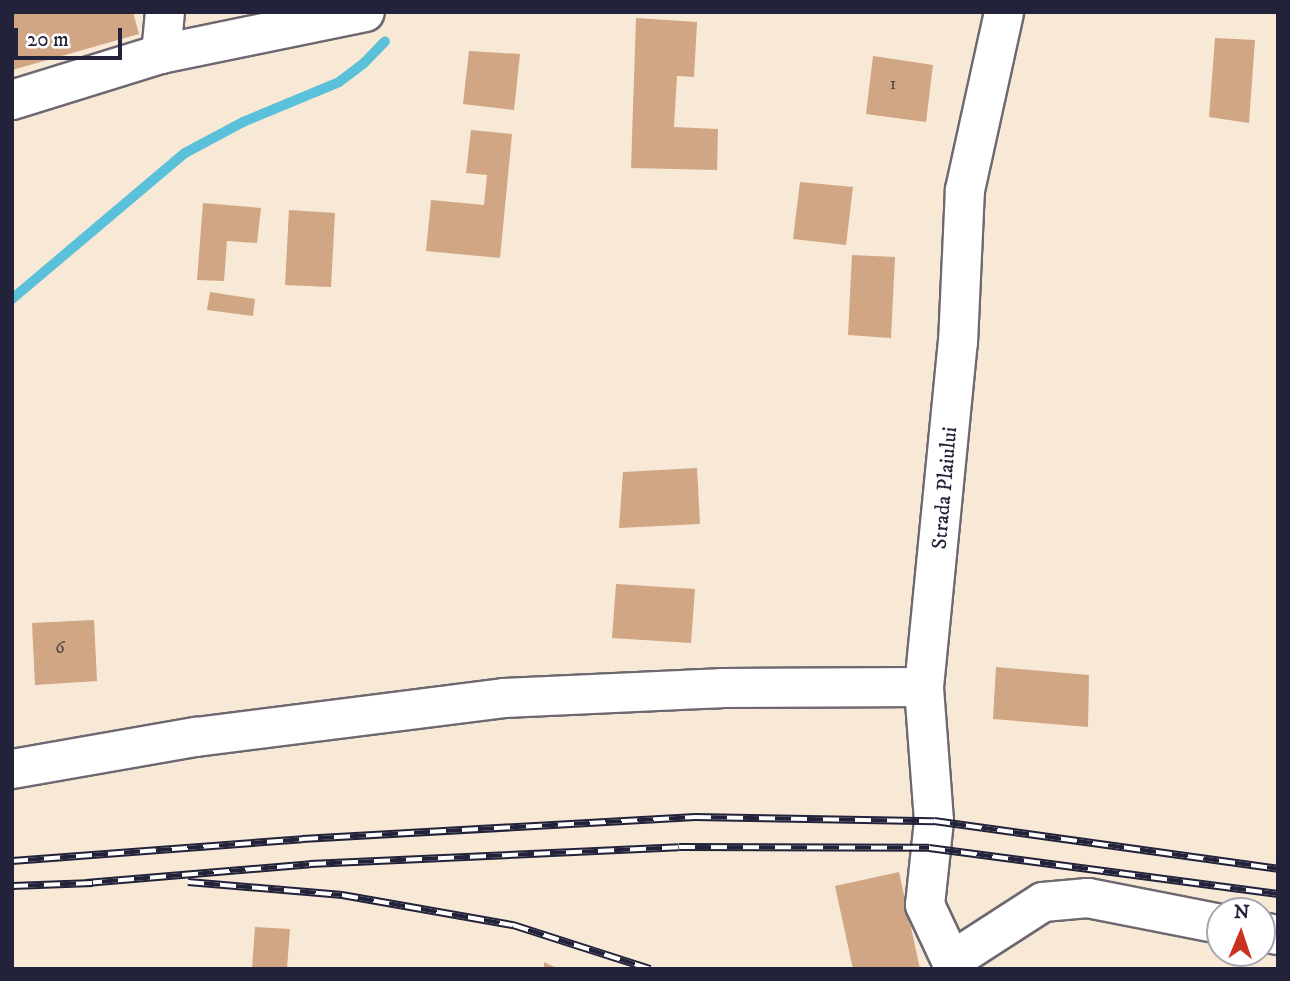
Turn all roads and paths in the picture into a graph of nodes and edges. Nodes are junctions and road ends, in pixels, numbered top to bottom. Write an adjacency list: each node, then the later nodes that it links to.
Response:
1 (165, 12): 4 (street)
2 (365, 12): 4 (street)
3 (1004, 12): 6 (street, Strada Plaiului)
4 (161, 54): 5 (street)
5 (12, 100)
6 (924, 687): 7 (street); 9 (street, Strada Plaiului)
7 (12, 769)
8 (1206, 921): 9 (street, Strada Plaiului)
9 (954, 964)

